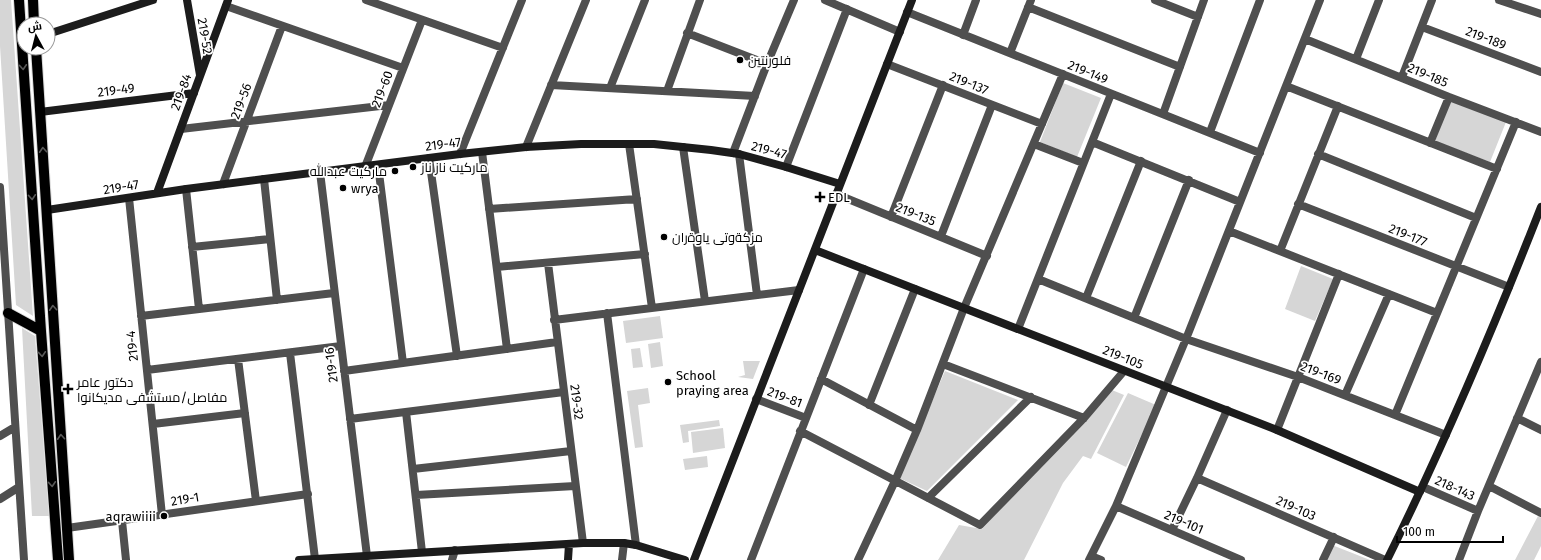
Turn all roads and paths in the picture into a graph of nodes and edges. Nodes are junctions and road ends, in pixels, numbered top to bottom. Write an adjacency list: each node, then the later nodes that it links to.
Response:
1 (19, 0): 138 (main road, one-way to 138)
2 (33, 0): 26 (main road)
3 (153, 0): 31 (street)
4 (187, 0): 46 (street, 219-52)
5 (366, 0): 28 (street)
6 (522, 0): 36 (street)
7 (586, 0): 48 (street)
8 (645, 0): 51 (street)
9 (700, 0): 33 (street)
10 (794, 0): 40 (street)
11 (825, 0): 23 (street)
12 (912, 0): 24 (street)
13 (976, 0): 34 (street)
14 (1155, 0): 27 (street)
15 (1204, 0): 27 (street)
16 (1260, 0): 66 (street)
17 (1319, 0): 35 (street)
18 (1379, 0): 39 (street)
19 (1432, 0): 30 (street)
20 (1500, 0): 25 (street)
21 (227, 3): 29 (street); 46 (street, 219-84)
22 (1029, 3): 37 (street); 42 (street)
23 (847, 9): 32 (street); 84 (street)
24 (907, 12): 32 (street); 34 (street, 219-149)
25 (1541, 14)
26 (34, 16)
27 (1198, 17): 42 (street)
28 (422, 20): 36 (street); 43 (street, 219-60)
29 (282, 26): 43 (street); 62 (street, 219-56)
30 (1422, 27): 44 (street, 219-189); 47 (street)
31 (56, 31)
32 (900, 32): 41 (street)
33 (687, 33): 40 (street); 52 (street)
34 (964, 35): 37 (street, 219-149)
35 (1305, 39): 39 (street, 219-185); 50 (street)
36 (503, 48): 76 (street)
37 (1010, 53): 45 (street, 219-149)
38 (36, 56): 60 (main road)
39 (1356, 59): 47 (street, 219-185)
40 (767, 64): 55 (street)
41 (887, 64): 49 (street, 219-137); 90 (street)
42 (1180, 67): 61 (street)
43 (403, 68): 57 (street, 219-60)
44 (1541, 72)
45 (1063, 74): 54 (street, 219-149); 64 (street)
46 (200, 76): 53 (street, 219-84)
47 (1402, 77): 56 (street, 219-185)
48 (551, 85): 51 (street); 72 (street)
49 (943, 85): 58 (street, 219-137); 102 (street)
50 (1286, 86): 59 (street); 75 (street)
51 (610, 88): 52 (street)
52 (667, 91): 55 (street)
53 (194, 93): 60 (street, 219-49); 65 (street, 219-84)
54 (1110, 94): 61 (street, 219-149); 68 (street)
55 (755, 96): 77 (street)
56 (1448, 97): 63 (street, 219-185); 69 (street)
57 (389, 105): 62 (street); 83 (street, 219-60)
58 (992, 105): 64 (street, 219-137); 105 (street)
59 (1338, 106): 69 (street); 78 (street)
60 (40, 112): 101 (main road, one-way to 60)
61 (1163, 114): 66 (street, 219-149)
62 (246, 121): 65 (street); 89 (street, 219-56)
63 (1516, 122): 67 (street, 219-185); 85 (street)
64 (1042, 124): 71 (street)
65 (181, 129): 93 (street, 219-84)
66 (1210, 132): 75 (street, 219-149)
67 (1541, 132)
68 (1092, 142): 80 (street); 81 (street)
69 (1430, 143): 85 (street)
70 (629, 144): 72 (street, 219-47); 73 (street, 219-47); 96 (street)
71 (1034, 144): 81 (street); 112 (street)
72 (526, 147): 74 (street, 219-47)
73 (684, 147): 77 (street, 219-47); 127 (street)
74 (482, 152): 76 (street, 219-47); 100 (street)
75 (1260, 153): 97 (street)
76 (460, 154): 79 (street, 219-47)
77 (736, 154): 84 (street, 219-47); 124 (street)
78 (1318, 154): 98 (street); 103 (street)
79 (429, 158): 82 (street, 219-47); 144 (street)
80 (1141, 162): 88 (street); 125 (street)
81 (1083, 163): 118 (street)
82 (378, 165): 83 (street, 219-47); 147 (street)
83 (365, 166): 86 (street, 219-47)
84 (786, 167): 90 (street, 219-47)
85 (1497, 169): 103 (street)
86 (320, 172): 87 (street, 219-47); 122 (street, 219-16)
87 (264, 179): 89 (street, 219-47); 106 (street)
88 (1190, 180): 97 (street); 135 (street)
89 (223, 184): 92 (street, 219-47)
90 (840, 184): 94 (street)
91 (0, 187): 107 (street)
92 (186, 189): 93 (street, 219-47); 108 (street)
93 (157, 193): 95 (street, 219-47)
94 (836, 194): 102 (street, 219-135); 109 (street)
95 (128, 198): 101 (street, 219-47); 134 (street, 219-4)
96 (637, 199): 100 (street); 111 (street)
97 (1240, 202): 104 (street)
98 (1298, 204): 110 (street); 115 (street, 219-177)
99 (1541, 207): 119 (street)
100 (489, 209): 114 (street)
101 (47, 210): 194 (main road, one-way to 101)
102 (891, 216): 105 (street, 219-135)
103 (1476, 218): 115 (street)
104 (1229, 231): 110 (street); 139 (street)
105 (941, 236): 112 (street, 219-135)
106 (270, 239): 108 (street); 126 (street)
107 (2, 244): 131 (street)
108 (192, 247): 130 (street)
109 (815, 250): 116 (street, 219-105); 121 (street)
110 (1280, 251): 117 (street)
111 (645, 254): 113 (street); 128 (street)
112 (987, 256): 129 (street)
113 (548, 263): 114 (street); 136 (street, 219-32)
114 (497, 267): 142 (street)
115 (1456, 267): 119 (street, 219-177); 133 (street)
116 (864, 269): 120 (street, 219-105); 153 (street)
117 (1339, 274): 123 (street); 152 (street)
118 (1038, 279): 125 (street, 219-169); 137 (street)
119 (1509, 288): 174 (street)
120 (915, 289): 129 (street, 219-105); 159 (street)
121 (799, 290): 124 (street); 158 (street)
122 (334, 293): 126 (street); 141 (street, 219-16)
123 (1389, 294): 133 (street); 156 (street)
124 (757, 295): 127 (street)
125 (1086, 298): 135 (street, 219-169)
126 (276, 300): 130 (street)
127 (705, 301): 128 (street)
128 (652, 308): 132 (street)
129 (964, 308): 137 (street, 219-105); 148 (street)
130 (199, 310): 134 (street)
131 (8, 313): 138 (main road); 169 (street)
132 (608, 313): 136 (street); 200 (street)
133 (1437, 313): 163 (street)
134 (141, 316): 149 (street, 219-4)
135 (1134, 318): 139 (street, 219-169)
136 (554, 320): 140 (street, 219-32)
137 (1018, 329): 150 (street, 219-105)
138 (41, 330): 210 (main road, one-way to 210)
139 (1186, 339): 152 (street, 219-169); 154 (street)
140 (557, 342): 142 (street); 155 (street, 219-32)
141 (341, 346): 143 (street); 151 (street, 219-16)
142 (507, 349): 144 (street)
143 (290, 353): 145 (street); 184 (street)
144 (457, 356): 147 (street)
145 (238, 359): 149 (street); 162 (street)
146 (1541, 362): 166 (street)
147 (403, 363): 151 (street)
148 (943, 364): 157 (street); 170 (street)
149 (147, 370): 168 (street, 219-4)
150 (1124, 370): 154 (street, 219-105); 165 (street)
151 (344, 371): 167 (street, 219-16)
152 (1298, 377): 156 (street, 219-169); 171 (street)
153 (821, 379): 159 (street); 164 (street)
154 (1166, 387): 160 (street, 219-105); 189 (street)
155 (564, 392): 161 (street); 176 (street, 219-32)
156 (1345, 395): 163 (street, 219-169)
157 (1031, 396): 165 (street); 186 (street)
158 (756, 399): 164 (street, 219-81); 217 (street)
159 (869, 405): 170 (street)
160 (1226, 410): 171 (street, 219-105); 178 (street)
161 (406, 412): 167 (street); 177 (street)
162 (245, 413): 168 (street); 188 (street)
163 (1395, 415): 174 (street, 219-169)
164 (806, 418): 173 (street)
165 (1084, 418): 186 (street)
166 (1517, 418): 172 (street); 181 (street)
167 (350, 419): 203 (street, 219-16)
168 (152, 424): 192 (street, 219-4)
169 (15, 427): 175 (street); 182 (street)
170 (917, 430): 179 (street)
171 (1277, 430): 183 (street, 219-105)
172 (1541, 430)
173 (800, 431): 179 (street); 218 (street)
174 (1446, 435): 183 (street)
175 (0, 436)
176 (571, 451): 177 (street); 180 (street, 219-32)
177 (413, 469): 185 (street)
178 (1197, 478): 195 (street); 196 (street, 219-103)
179 (895, 481): 186 (street); 219 (street)
180 (575, 486): 185 (street); 197 (street, 219-32)
181 (1489, 486): 190 (street); 191 (street)
182 (19, 487): 187 (street); 209 (street)
183 (1422, 490): 190 (street, 218-143); 223 (street)
184 (308, 494): 188 (street, 219-1); 206 (street)
185 (416, 495): 202 (street)
186 (928, 498)
187 (0, 499)
188 (256, 501): 192 (street, 219-1)
189 (1116, 506): 195 (street, 219-101); 205 (street)
190 (1478, 512): 224 (street)
191 (1541, 513)
192 (162, 515): 193 (street, 219-1)
193 (122, 521): 194 (street, 219-1); 212 (street)
194 (67, 528): 211 (main road)
195 (1172, 530): 221 (street, 219-101)
196 (1334, 537): 222 (street); 223 (street, 219-103)
197 (583, 543): 198 (street); 199 (street)
198 (569, 544): 201 (street); 215 (street)
199 (624, 544): 200 (street); 216 (street)
200 (636, 545): 208 (street)
201 (455, 550): 202 (street); 214 (street)
202 (422, 552): 204 (street)
203 (367, 556): 204 (street); 207 (street)
204 (391, 557)
205 (1090, 558): 220 (street)
206 (315, 559): 207 (street); 213 (street)
207 (337, 559)
208 (680, 559)
209 (24, 560)
210 (58, 560)
211 (69, 560)
212 (126, 560)
213 (298, 560)
214 (452, 560)
215 (568, 560)
216 (622, 560)
217 (694, 560)
218 (751, 560)
219 (858, 560)
220 (1102, 560)
221 (1241, 560)
222 (1323, 560)
223 (1386, 560)
224 (1459, 560)

